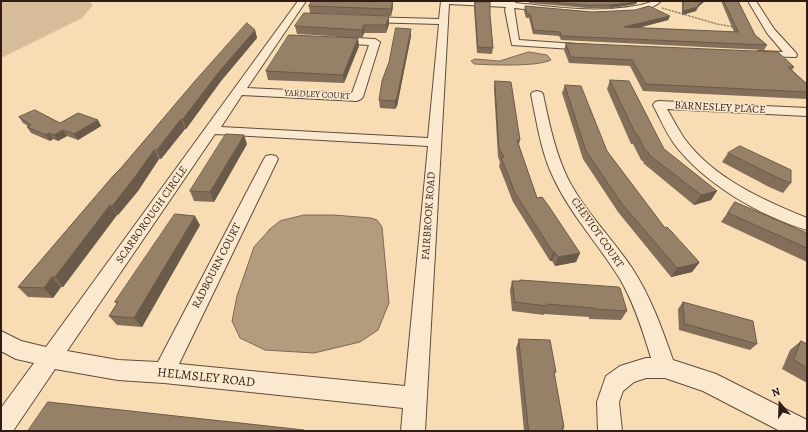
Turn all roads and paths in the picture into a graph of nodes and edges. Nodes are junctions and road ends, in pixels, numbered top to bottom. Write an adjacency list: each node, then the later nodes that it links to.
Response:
1 (445, 1): 3 (street); 7 (street, FAIRBROOK ROAD)
2 (752, 1): 11 (street)
3 (511, 3): 4 (street); 10 (street)
4 (655, 3): 8 (path)
5 (298, 11): 12 (street, SCARBOROUGH CIRCLE)
6 (360, 19): 7 (street)
7 (444, 22): 16 (street, FAIRBROOK ROAD)
8 (740, 28)
9 (322, 40): 12 (street, YARDLEY COURT)
10 (594, 47)
11 (745, 53)
12 (240, 91): 15 (street, SCARBOROUGH CIRCLE)
13 (537, 94): 21 (street, CHEVIOT COURT)
14 (807, 112): 18 (street, BARNESLEY PLACE)
15 (212, 130): 16 (street); 20 (street, SCARBOROUGH CIRCLE)
16 (435, 142): 23 (street, FAIRBROOK ROAD)
17 (271, 159): 22 (street, RADBOURN COURT)
18 (807, 224)
19 (1, 340): 20 (street, HELMSLEY ROAD)
20 (50, 358): 22 (street, HELMSLEY ROAD); 24 (street, SCARBOROUGH CIRCLE)
21 (666, 368): 26 (street); 27 (street)
22 (164, 373): 23 (street, HELMSLEY ROAD)
23 (416, 398): 25 (street, FAIRBROOK ROAD)
24 (1, 428)
25 (413, 431)
26 (610, 431)
27 (804, 431)

